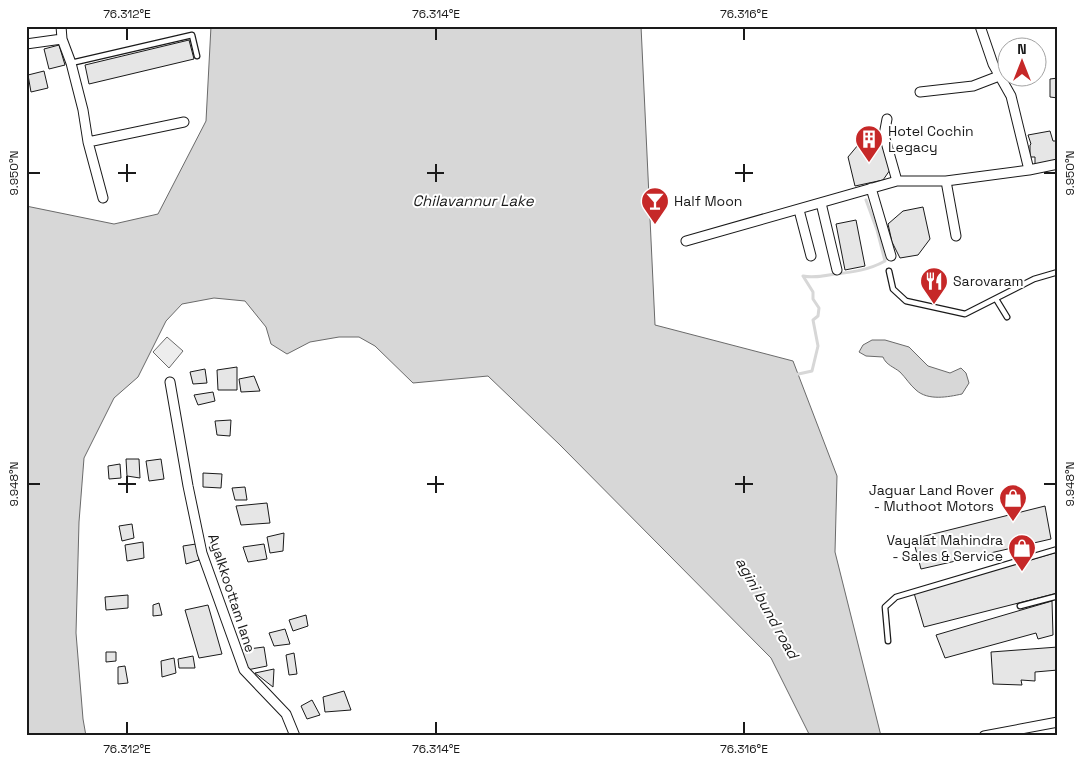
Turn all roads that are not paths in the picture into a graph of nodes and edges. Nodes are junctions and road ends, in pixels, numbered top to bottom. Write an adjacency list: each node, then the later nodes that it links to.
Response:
1 (61, 26): 3 (street)
2 (980, 26): 7 (street)
3 (62, 38): 4 (street); 6 (street)
4 (26, 44)
5 (197, 56): 6 (lane)
6 (71, 63): 13 (street)
7 (996, 69)
8 (996, 77): 10 (street)
9 (1007, 88): 15 (street)
10 (920, 92)
11 (887, 119): 16 (street)
12 (184, 122): 13 (street)
13 (88, 142): 19 (street)
14 (1058, 164): 15 (street)
15 (1029, 170): 17 (street)
16 (897, 181): 17 (street); 18 (street)
17 (946, 181): 22 (street)
18 (871, 188): 20 (street); 25 (street)
19 (103, 198)
20 (821, 203): 21 (street); 26 (street)
21 (799, 210): 23 (street); 24 (street)
22 (956, 236)
23 (686, 242)
24 (811, 256)
25 (891, 256)
26 (837, 270)
27 (889, 271): 29 (lane)
28 (1058, 272): 29 (lane)
29 (996, 299): 30 (lane)
30 (1006, 317)
31 (170, 382): 37 (street, Ayalkkoottam lane)
32 (1058, 549): 35 (lane)
33 (1058, 596): 34 (lane)
34 (1020, 606)
35 (888, 641)
36 (1058, 722): 38 (street)
37 (295, 736)
38 (984, 736)

